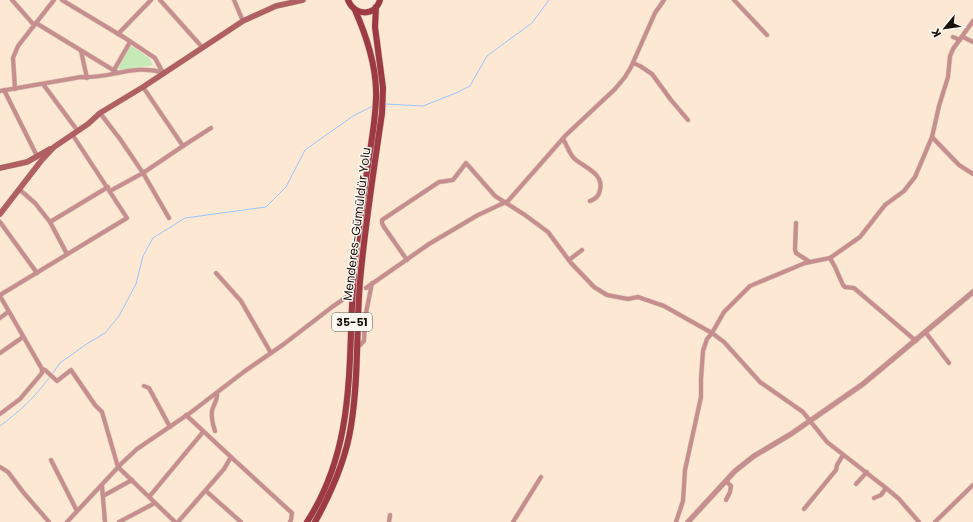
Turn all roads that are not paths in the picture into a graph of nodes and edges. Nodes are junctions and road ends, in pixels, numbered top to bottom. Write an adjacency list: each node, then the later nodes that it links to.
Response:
1 (12, 0): 16 (street)
2 (54, 0): 16 (street)
3 (62, 0): 17 (street)
4 (151, 0): 17 (street)
5 (160, 0): 23 (street)
6 (234, 0): 14 (street)
7 (304, 0): 14 (main road)
8 (380, 0): 12 (main road, 35-51)
9 (664, 0): 25 (street)
10 (734, 0): 18 (street)
11 (346, 1): 13 (main road, 35-51)
12 (376, 7): 13 (main road); 74 (main road, Menderes-Gümüldür Yolu / 35-51)
13 (356, 10): 116 (main road, Menderes-Gümüldür Yolu / 35-51)
14 (243, 21): 23 (main road)
15 (973, 21): 20 (street)
16 (35, 24): 24 (street); 31 (street)
17 (118, 34): 21 (street)
18 (767, 35)
19 (953, 37): 20 (street)
20 (962, 39): 22 (street); 38 (street)
21 (130, 42): 26 (street); 27 (street)
22 (973, 42)
23 (202, 47): 27 (main road)
24 (81, 51): 26 (street); 28 (street)
25 (633, 63): 34 (street); 39 (street)
26 (116, 72): 27 (street); 28 (street)
27 (164, 73): 30 (main road)
28 (87, 78): 29 (street)
29 (43, 84): 31 (street); 36 (street)
30 (143, 87): 33 (main road); 40 (street)
31 (15, 89): 32 (street)
32 (2, 91): 42 (street)
33 (100, 113): 36 (main road); 44 (street)
34 (688, 120)
35 (211, 128): 40 (street)
36 (77, 130): 37 (main road)
37 (72, 134): 41 (main road); 46 (street)
38 (932, 137): 45 (street); 57 (street)
39 (563, 139): 48 (street); 49 (street)
40 (183, 146): 44 (street)
41 (54, 147): 42 (main road); 47 (main road)
42 (37, 156): 43 (main road)
43 (0, 168)
44 (143, 173): 46 (street); 51 (street)
45 (973, 174)
46 (109, 189): 53 (street); 56 (street)
47 (20, 190): 50 (main road); 53 (street)
48 (590, 201)
49 (504, 203): 58 (street); 58 (street); 59 (street)
50 (0, 214)
51 (169, 218)
52 (0, 222): 61 (street)
53 (50, 222): 56 (street)
54 (796, 223): 60 (street)
55 (582, 250): 59 (street)
56 (67, 254): 61 (street)
57 (830, 258): 60 (street); 73 (street)
58 (407, 260): 63 (street)
59 (569, 260): 70 (street)
60 (810, 262): 70 (street)
61 (37, 273): 66 (street)
62 (216, 273): 76 (street)
63 (372, 284): 64 (street); 74 (street)
64 (366, 288)
65 (973, 292): 71 (street)
66 (0, 295): 68 (street)
67 (348, 296): 76 (street)
68 (8, 312): 69 (street); 72 (street)
69 (0, 318)
70 (712, 333): 83 (street); 120 (street)
71 (926, 333): 73 (street); 77 (street)
72 (23, 337): 75 (street); 78 (street)
73 (916, 341): 83 (street)
74 (357, 347): 117 (main road, Menderes-Gümüldür Yolu / 35-51)
75 (0, 353)
76 (271, 353): 80 (street)
77 (949, 363)
78 (42, 369): 81 (street); 91 (street)
79 (144, 386): 84 (street)
80 (217, 393): 82 (street); 85 (street)
81 (0, 414)
82 (186, 415): 84 (street); 86 (street)
83 (810, 421): 87 (street); 95 (street)
84 (170, 427): 91 (street)
85 (214, 431)
86 (203, 432): 88 (street); 102 (street)
87 (843, 455): 92 (street); 106 (street)
88 (231, 456): 100 (street); 115 (street)
89 (51, 460): 107 (street)
90 (0, 467): 109 (street)
91 (118, 467): 94 (street); 98 (street)
92 (868, 472): 96 (street); 99 (street)
93 (541, 478): 119 (street)
94 (132, 480): 101 (street); 102 (street)
95 (726, 481): 104 (street); 121 (street)
96 (856, 484)
97 (973, 485): 123 (street)
98 (102, 486): 101 (street); 107 (street)
99 (886, 488): 103 (street); 122 (street)
100 (206, 491): 113 (street); 114 (street)
101 (102, 496): 111 (street)
102 (149, 497): 105 (street)
103 (874, 498)
104 (726, 500)
105 (155, 503): 112 (street); 113 (street)
106 (804, 509)
107 (77, 511): 110 (street)
108 (390, 515): 118 (street)
109 (49, 522)
110 (67, 522)
111 (105, 522)
112 (119, 522)
113 (177, 522)
114 (241, 522)
115 (290, 522)
116 (307, 522)
117 (315, 522)
118 (389, 522)
119 (513, 522)
120 (676, 522)
121 (688, 522)
122 (919, 522)
123 (935, 522)

